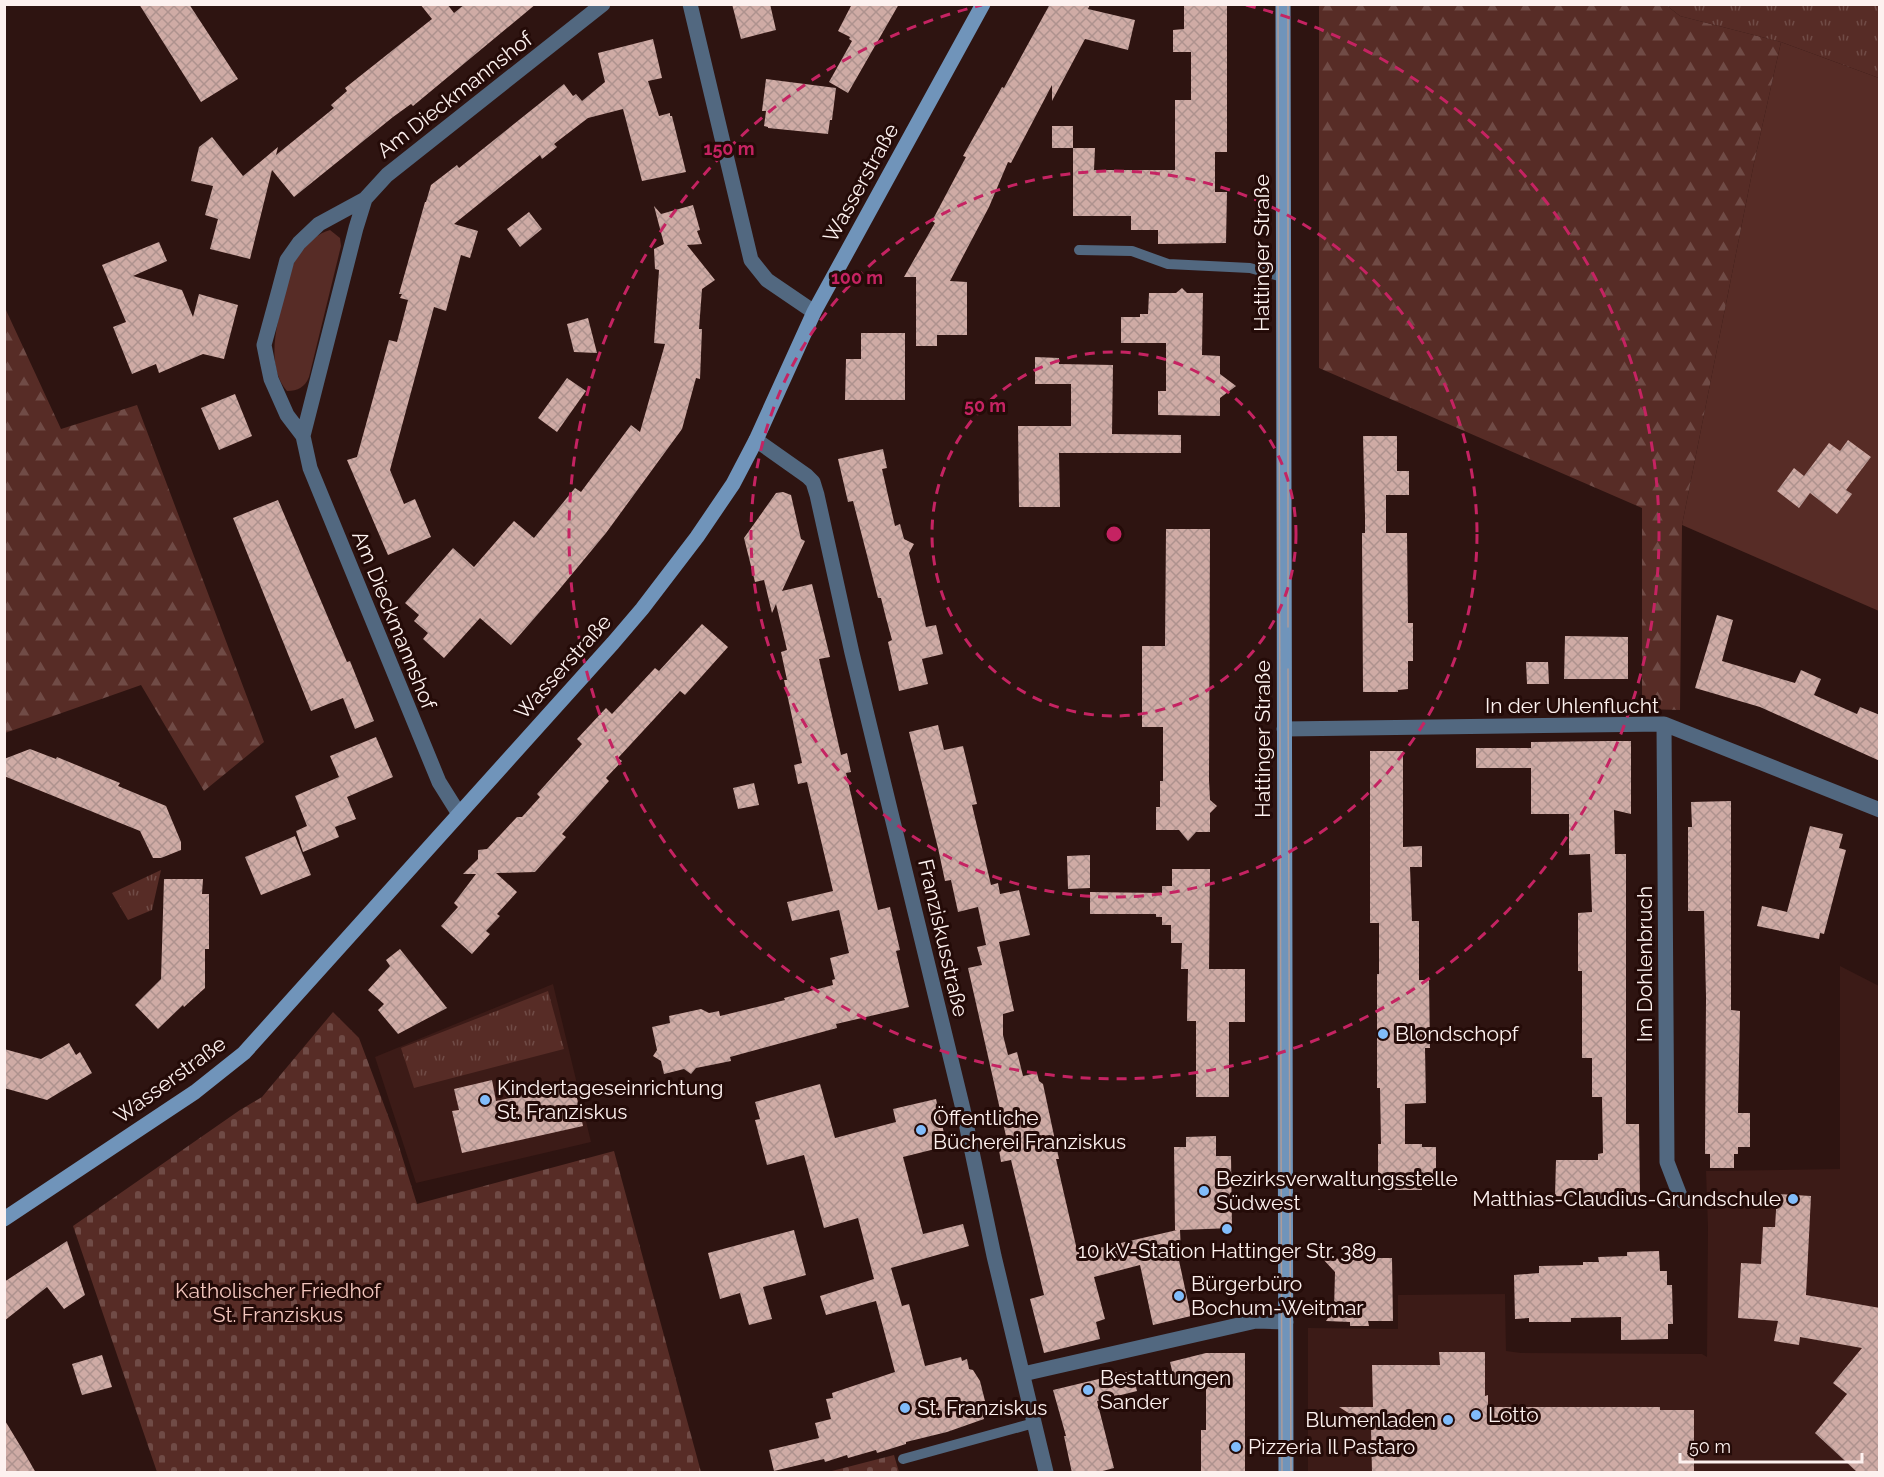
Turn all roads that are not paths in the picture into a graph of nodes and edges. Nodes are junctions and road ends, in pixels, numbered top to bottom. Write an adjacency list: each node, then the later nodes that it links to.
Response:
1 (603, 4): 5 (street, Am Dieckmannshof)
2 (690, 4): 8 (street)
3 (983, 4): 8 (main road, Wasserstraße)
4 (1283, 4): 7 (main road, Hattinger Straße)
5 (365, 200): 9 (street, Am Dieckmannshof); 9 (street, Am Dieckmannshof)
6 (1079, 250): 7 (lane)
7 (1283, 277): 12 (main road, Hattinger Straße)
8 (814, 312): 10 (main road, Wasserstraße)
9 (303, 436): 14 (street, Am Dieckmannshof)
10 (756, 440): 14 (main road, Wasserstraße); 18 (street, Franziskusstraße)
11 (1664, 724): 12 (street, In der Uhlenflucht); 13 (street, In der Uhlenflucht); 15 (street, Im Dohlenbruch)
12 (1284, 729): 17 (main road, Hattinger Straße)
13 (1880, 810)
14 (459, 814): 16 (main road, Wasserstraße)
15 (1682, 1201)
16 (4, 1219)
17 (1286, 1322): 18 (street); 22 (main road, Hattinger Straße)
18 (1023, 1374): 19 (street, Franziskusstraße)
19 (1034, 1423): 20 (lane); 21 (street, Franziskusstraße)
20 (903, 1459)
21 (1046, 1473)
22 (1286, 1473)

